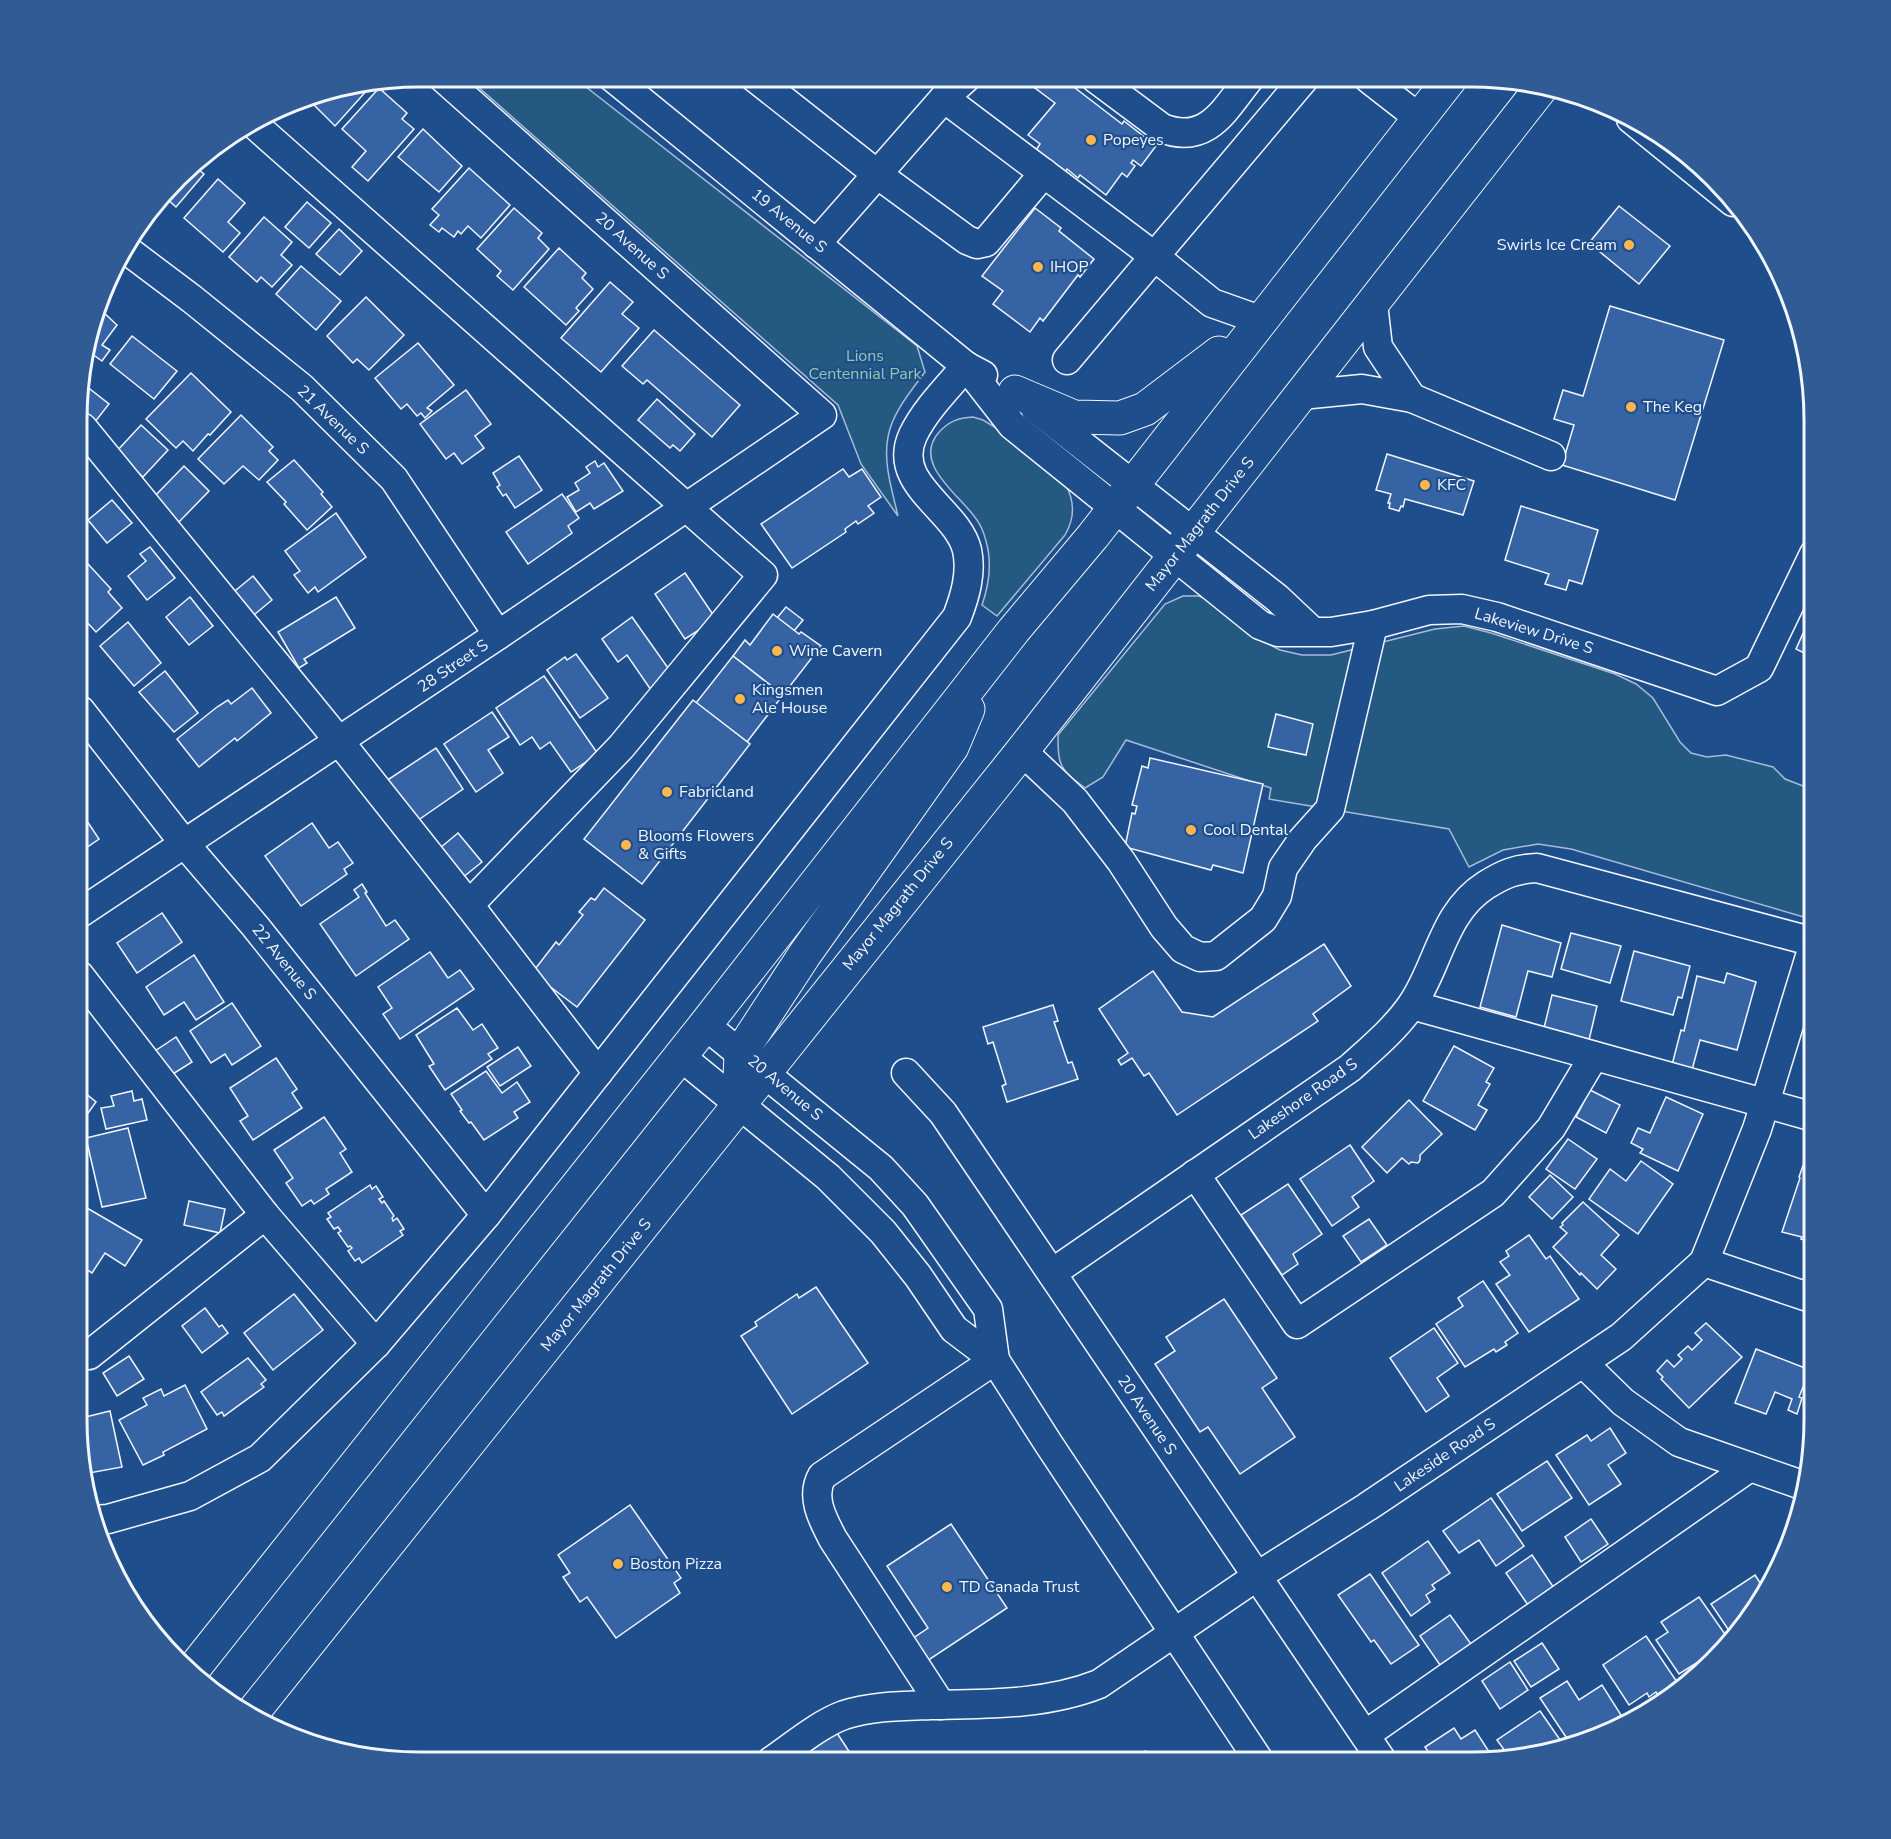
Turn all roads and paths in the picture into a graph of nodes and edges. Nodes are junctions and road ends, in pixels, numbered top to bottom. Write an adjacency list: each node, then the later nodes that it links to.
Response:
1 (454, 87): 26 (street, 20 Avenue S)
2 (624, 87): 16 (street, 19 Avenue S)
3 (767, 87): 15 (street)
4 (956, 87): 11 (street)
5 (1107, 87): 6 (street)
6 (1242, 87)
7 (1297, 87): 18 (street)
8 (1379, 87): 12 (street)
9 (1444, 87): 12 (main road)
10 (1537, 93): 19 (main road, Mayor Magrath Drive S)
11 (944, 98): 14 (street); 15 (street)
12 (1419, 118): 20 (main road)
13 (259, 129): 30 (street)
14 (1044, 173): 15 (street); 18 (street)
15 (877, 174): 16 (street)
16 (816, 244): 22 (street, 19 Avenue S)
17 (132, 254): 34 (street, 21 Avenue S)
18 (1154, 256): 20 (street); 21 (street)
19 (1372, 304): 24 (main road, Mayor Magrath Drive S); 25 (street)
20 (1258, 322): 23 (main road); 29 (main road)
21 (1067, 360)
22 (966, 366): 23 (street, 19 Avenue S); 29 (street, 19 Avenue S); 50 (street)
23 (1015, 392): 29 (street, 19 Avenue S)
24 (1301, 395): 25 (street); 31 (main road, Mayor Magrath Drive S)
25 (1412, 398): 28 (street)
26 (822, 415): 30 (street, 28 Street S)
27 (87, 433): 37 (street)
28 (1551, 456)
29 (1124, 496): 31 (street, 19 Avenue S); 35 (main road)
30 (687, 507): 34 (street, 28 Street S); 40 (street)
31 (1184, 544): 33 (street, Lakeview Drive S); 38 (main road, Mayor Magrath Drive S)
32 (1804, 575): 33 (street, Lakeview Drive S)
33 (1373, 625): 38 (street)
34 (498, 635): 37 (street, 28 Street S)
35 (988, 664): 46 (main road); 49 (main road)
36 (87, 719): 39 (street, 22 Avenue S)
37 (339, 741): 39 (street, 28 Street S); 40 (street)
38 (1022, 751): 49 (main road, Mayor Magrath Drive S)
39 (184, 843): 41 (street, 28 Street S); 57 (street, 22 Avenue S)
40 (469, 905): 50 (street)
41 (87, 908)
42 (1804, 939): 45 (street, Lakeshore Road S)
43 (1804, 975): 52 (street, Lakeside Road S)
44 (87, 985): 56 (street)
45 (1412, 1005): 48 (street); 55 (street, Lakeshore Road S)
46 (705, 1025): 47 (main road); 49 (street, 20 Avenue S)
47 (680, 1056): 53 (street, 20 Avenue S); 70 (main road)
48 (1594, 1056): 52 (street); 55 (street)
49 (753, 1062): 53 (main road, Mayor Magrath Drive S); 63 (street, 20 Avenue S)
50 (598, 1073): 57 (street)
51 (906, 1073): 59 (street, 20 Avenue S)
52 (1765, 1103): 54 (street); 58 (street, Lakeside Road S)
53 (739, 1106): 63 (street, 20 Avenue S); 72 (main road, Mayor Magrath Drive S)
54 (1804, 1114)
55 (1195, 1174): 59 (street, Lakeshore Road S)
56 (265, 1215): 61 (street); 62 (street)
57 (486, 1215): 61 (street)
58 (1704, 1262): 60 (street); 64 (street, Lakeside Road S)
59 (1052, 1273): 68 (street, 20 Avenue S)
60 (1804, 1296)
61 (376, 1344): 67 (street)
62 (87, 1355)
63 (995, 1360): 69 (street, 20 Avenue S); 71 (street)
64 (1583, 1363): 65 (street); 68 (street, Lakeside Road S)
65 (1750, 1467): 66 (street); 73 (street)
66 (1798, 1484)
67 (103, 1519)
68 (1256, 1577): 69 (street, Lakeside Road S); 73 (street, 20 Avenue S)
69 (1174, 1633): 71 (street, Lakeside Road S); 75 (street, 20 Avenue S)
70 (196, 1665)
71 (941, 1705): 74 (street, Lakeside Road S)
72 (256, 1709)
73 (1365, 1735): 76 (street, 20 Avenue S)
74 (786, 1752)
75 (1253, 1752)
76 (1376, 1752)

